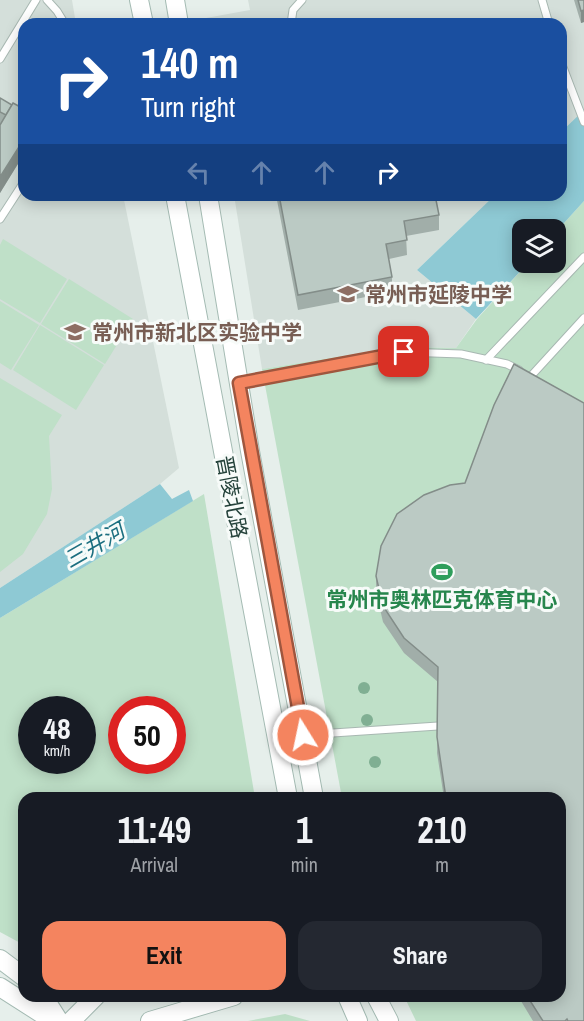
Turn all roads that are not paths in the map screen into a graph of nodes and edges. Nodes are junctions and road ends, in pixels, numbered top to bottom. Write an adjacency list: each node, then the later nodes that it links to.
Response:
1 (36, 0): 7 (lane)
2 (47, 0): 8 (lane)
3 (139, 0): 9 (main road)
4 (175, 0): 10 (main road)
5 (302, 0): 11 (lane)
6 (542, 0): 12 (lane)
7 (25, 18)
8 (58, 18)
9 (143, 18)
10 (178, 18)
11 (292, 18)
12 (546, 18)
13 (18, 30): 14 (lane)
14 (0, 59)
15 (567, 78): 16 (lane)
16 (584, 122)
17 (18, 191): 20 (lane)
18 (177, 201): 29 (main road, 晋陵北路)
19 (209, 201): 26 (main road, 晋陵北路)
20 (0, 219)
21 (584, 257): 23 (lane)
22 (584, 318): 24 (lane)
23 (486, 360): 24 (lane); 26 (lane)
24 (531, 376): 25 (lane)
25 (540, 381)
26 (239, 383): 28 (main road, 晋陵北路)
27 (438, 726): 28 (lane)
28 (303, 735): 30 (main road, 晋陵北路)
29 (287, 792)
30 (313, 792)
31 (2, 960): 32 (main road); 33 (main road)
32 (18, 965)
33 (18, 972)
34 (0, 987): 35 (main road)
35 (18, 999)
36 (23, 1002): 42 (main road)
37 (47, 1002): 43 (main road)
38 (90, 1002): 44 (main road)
39 (214, 1002): 45 (main road)
40 (350, 1002): 46 (main road)
41 (379, 1002): 47 (main road)
42 (53, 1021)
43 (59, 1021)
44 (70, 1021)
45 (150, 1021)
46 (358, 1021)
47 (389, 1021)

